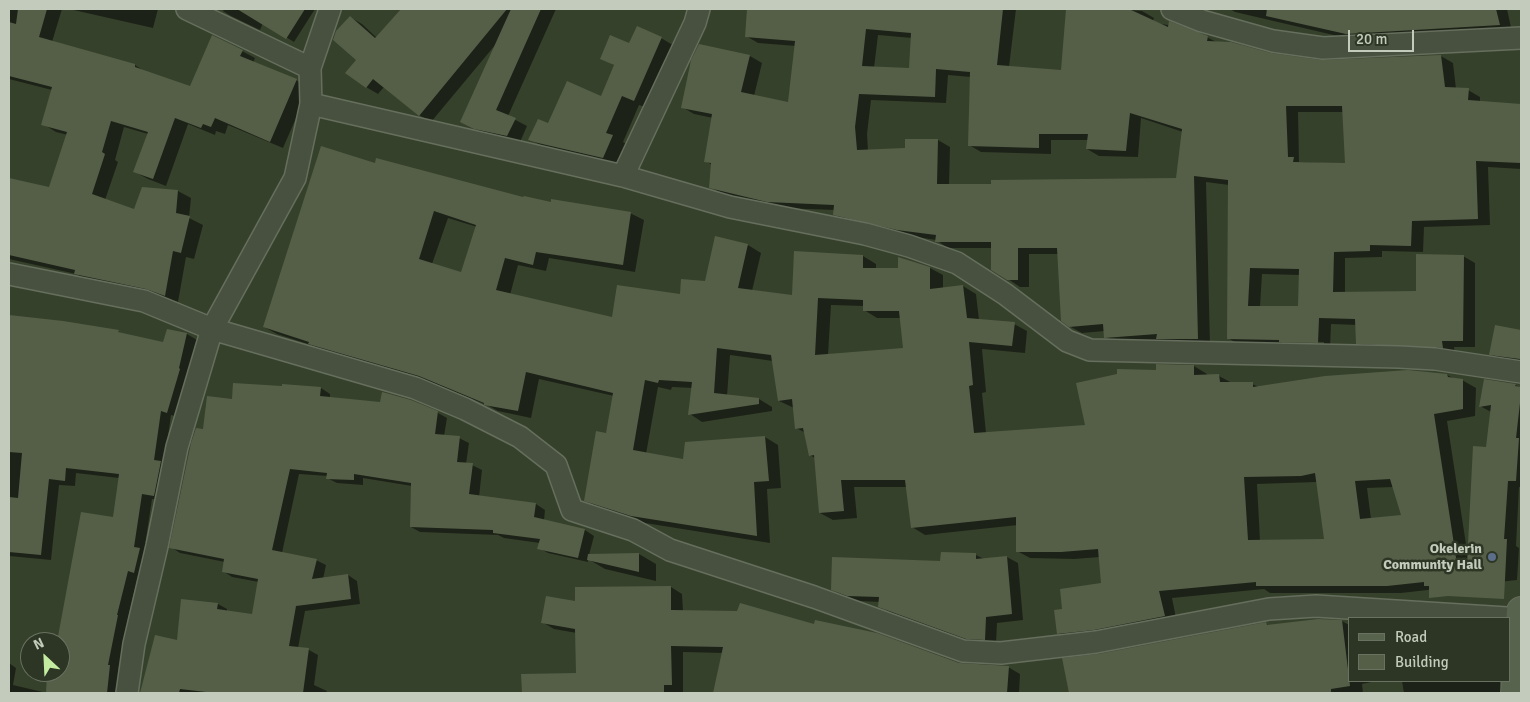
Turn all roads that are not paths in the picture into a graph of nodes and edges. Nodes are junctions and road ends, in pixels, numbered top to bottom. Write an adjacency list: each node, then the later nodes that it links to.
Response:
1 (187, 9): 6 (street)
2 (330, 9): 6 (street)
3 (699, 9): 8 (street)
4 (1172, 9): 5 (street)
5 (1521, 38)
6 (310, 68): 7 (street)
7 (311, 104): 8 (street); 10 (street)
8 (623, 176): 11 (street)
9 (9, 274): 10 (street)
10 (212, 329): 12 (street); 13 (street)
11 (1521, 372)
12 (1514, 617): 14 (street)
13 (127, 693)
14 (1515, 693)

